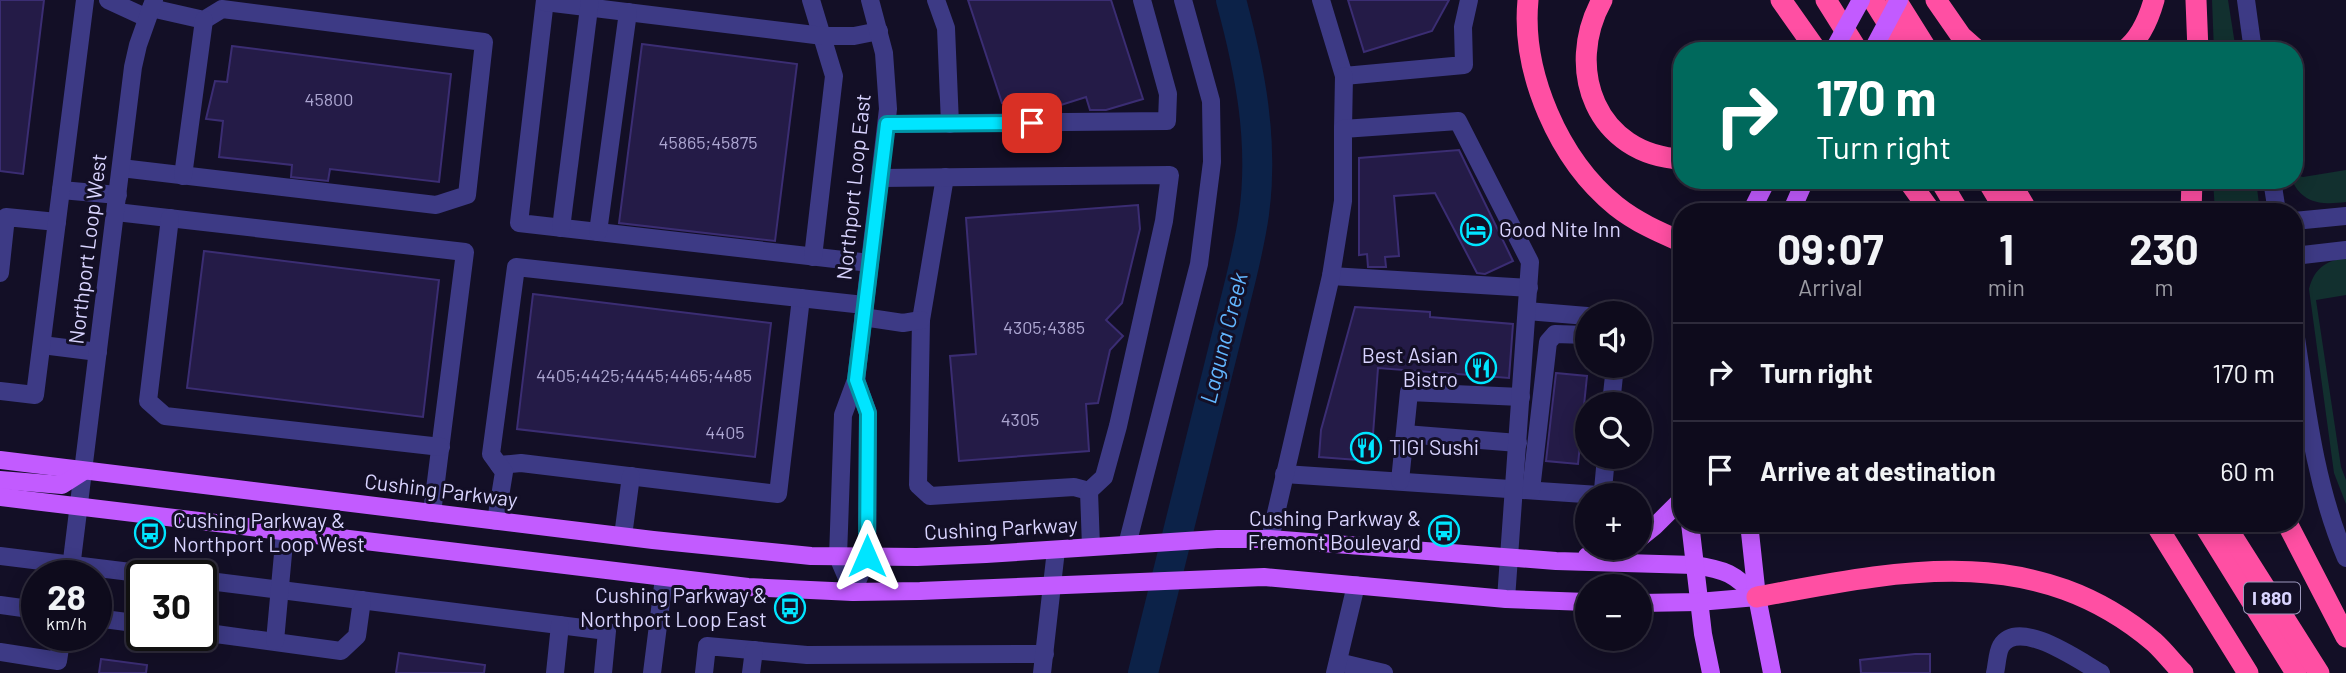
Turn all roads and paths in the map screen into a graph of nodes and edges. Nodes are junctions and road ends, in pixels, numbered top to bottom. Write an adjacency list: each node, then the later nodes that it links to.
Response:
1 (85, 0): 47 (street)
2 (108, 0): 23 (street)
3 (811, 0): 27 (street)
4 (870, 0): 26 (street, Northport Loop East)
5 (936, 0): 40 (street)
6 (1142, 0): 40 (street)
7 (1183, 0): 103 (street)
8 (1321, 0): 38 (street)
9 (1469, 0): 38 (street)
10 (1528, 0): 55 (highway)
11 (1602, 0): 42 (highway)
12 (1781, 0): 28 (highway)
13 (1826, 0): 30 (highway)
14 (1861, 0): 29 (main road, bridge)
15 (1873, 0): 32 (highway)
16 (1898, 0): 31 (main road, bridge); 33 (highway)
17 (1936, 0): 34 (highway)
18 (2154, 0): 35 (highway)
19 (2196, 0): 36 (highway)
20 (2246, 0): 37 (street)
21 (545, 1): 22 (street); 53 (street)
22 (589, 4): 24 (street); 53 (street)
23 (151, 9): 25 (street); 43 (street, Northport Loop West)
24 (628, 12): 27 (street); 54 (street)
25 (204, 20): 44 (street); 44 (street)
26 (879, 31): 27 (street); 39 (street, Northport Loop East)
27 (823, 36): 58 (street)
28 (1811, 42)
29 (1838, 42)
30 (1852, 42)
31 (1877, 42)
32 (1899, 42)
33 (1923, 42)
34 (1968, 42)
35 (2131, 42)
36 (2198, 42)
37 (2252, 42)
38 (1344, 76): 41 (street)
39 (887, 124): 40 (street); 46 (street, Northport Loop East)
40 (950, 124)
41 (1343, 129): 61 (street); 62 (street)
42 (1673, 159)
43 (121, 168): 44 (street); 48 (street, Northport Loop West)
44 (183, 176)
45 (946, 177): 46 (street); 67 (street); 87 (street)
46 (880, 178): 59 (street, Northport Loop East)
47 (61, 190): 48 (street); 52 (street)
48 (117, 204): 50 (street); 70 (street, Northport Loop West)
49 (2346, 216): 51 (street)
50 (170, 218): 77 (street); 77 (street)
51 (2303, 220)
52 (57, 222): 60 (street); 69 (street)
53 (561, 228): 54 (street)
54 (598, 232): 58 (street)
55 (1673, 238)
56 (2346, 250): 57 (street)
57 (2303, 256)
58 (813, 257): 59 (street)
59 (870, 263): 64 (street, Northport Loop East)
60 (0, 273)
61 (1331, 276): 62 (street); 82 (street)
62 (1529, 288): 65 (street)
63 (801, 298): 64 (street); 79 (street); 83 (street)
64 (864, 311): 67 (street); 71 (street, Northport Loop East)
65 (1527, 311): 66 (street); 74 (street)
66 (1575, 315)
67 (921, 320): 87 (street)
68 (1575, 335): 86 (street)
69 (42, 345): 70 (street); 73 (street)
70 (98, 352): 81 (street, Northport Loop West)
71 (856, 380): 107 (street, Northport Loop East); 108 (street, Northport Loop East)
72 (2303, 380): 111 (street)
73 (0, 391)
74 (1521, 397): 75 (street); 76 (street)
75 (1405, 434): 76 (street); 85 (street)
76 (1518, 443): 86 (street)
77 (440, 447): 91 (street)
78 (0, 460): 81 (main road, Cushing Parkway)
79 (499, 465): 83 (street); 92 (street)
80 (1605, 469): 86 (street)
81 (84, 471): 84 (main road); 89 (street, Northport Loop West); 91 (main road, Cushing Parkway)
82 (1284, 474): 85 (street); 102 (street)
83 (631, 476): 101 (street)
84 (0, 480)
85 (1400, 481): 86 (street)
86 (1523, 489): 109 (street)
87 (1089, 491): 104 (street)
88 (0, 497): 89 (main road)
89 (79, 507): 94 (main road); 113 (street, Northport Loop West)
90 (1673, 508): 93 (main road)
91 (432, 513): 92 (main road, Cushing Parkway)
92 (496, 521): 101 (main road, Cushing Parkway)
93 (1652, 529)
94 (285, 532): 116 (main road); 120 (street)
95 (1691, 532): 115 (main road)
96 (1750, 532): 122 (main road)
97 (2161, 532): 153 (highway, I 880)
98 (2209, 532): 154 (highway, I 880)
99 (2230, 532): 155 (highway, I 880)
100 (2292, 532): 132 (highway)
101 (623, 536): 107 (main road, Cushing Parkway)
102 (1270, 539): 103 (main road, Cushing Parkway); 109 (main road, Cushing Parkway)
103 (1132, 544): 104 (main road, Cushing Parkway)
104 (1091, 547): 105 (main road, Cushing Parkway)
105 (1056, 550): 108 (main road, Cushing Parkway); 119 (street)
106 (0, 556): 112 (street)
107 (838, 556): 108 (main road, Cushing Parkway); 121 (street, Northport Loop East)
108 (867, 556): 121 (street, Northport Loop East)
109 (1510, 557): 114 (main road, Cushing Parkway); 123 (street)
110 (1575, 558): 114 (main road)
111 (2346, 558)
112 (21, 560)
113 (72, 560)
114 (1556, 561): 115 (main road, Cushing Parkway)
115 (1694, 565): 122 (main road, Cushing Parkway); 126 (main road)
116 (664, 578): 121 (main road); 143 (street)
117 (217, 582): 120 (street)
118 (1356, 586): 119 (main road); 123 (main road); 139 (street)
119 (1053, 587): 121 (main road); 137 (street)
120 (279, 590): 124 (street); 133 (street)
121 (853, 592)
122 (1756, 597): 126 (main road); 149 (main road); 152 (highway)
123 (1506, 599): 125 (main road)
124 (362, 600): 130 (street); 133 (street)
125 (1575, 602)
126 (1698, 602): 127 (main road); 148 (main road)
127 (1652, 603)
128 (0, 605): 129 (street)
129 (21, 608)
130 (560, 625): 141 (street); 142 (street)
131 (217, 634): 133 (street)
132 (2346, 637)
133 (275, 641)
134 (754, 650): 136 (street); 144 (street); 145 (street)
135 (0, 652): 138 (street)
136 (1003, 654): 137 (street); 146 (street)
137 (1045, 654): 147 (street)
138 (57, 667)
139 (1337, 668): 140 (street)
140 (1377, 672)
141 (555, 673)
142 (603, 673)
143 (652, 673)
144 (704, 673)
145 (751, 673)
146 (998, 673)
147 (1042, 673)
148 (1711, 673)
149 (1772, 673)
150 (1995, 673): 151 (street)
151 (2101, 673)
152 (2183, 673)
153 (2248, 673)
154 (2296, 673)
155 (2319, 673)

